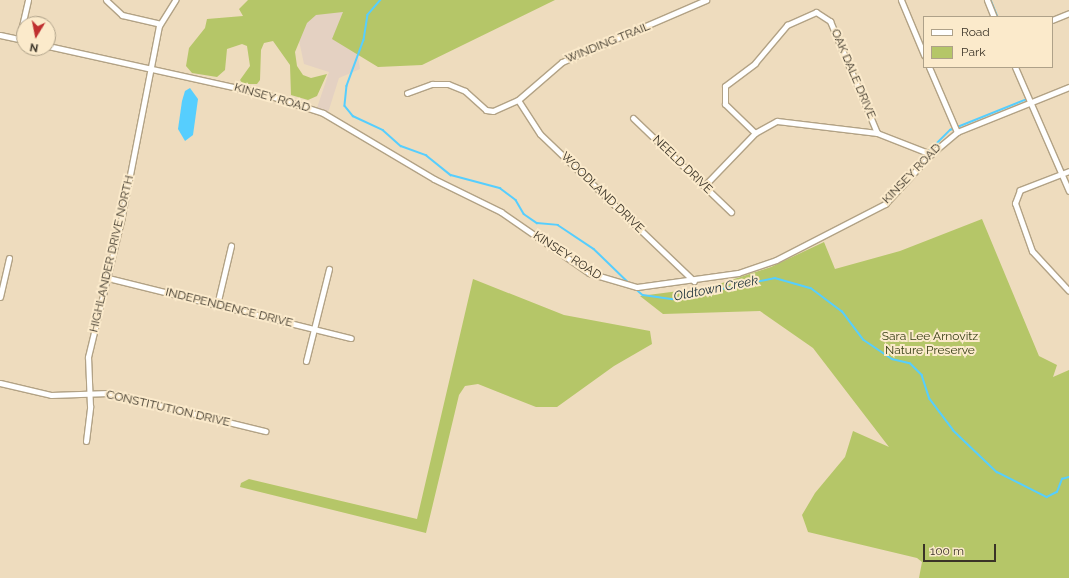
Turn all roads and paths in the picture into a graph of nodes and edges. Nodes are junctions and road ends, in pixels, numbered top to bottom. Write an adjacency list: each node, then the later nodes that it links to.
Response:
1 (28, 0): 8 (street)
2 (106, 0): 11 (street)
3 (175, 0): 11 (street)
4 (706, 0): 21 (street, WINDING TRAIL)
5 (901, 0): 15 (street)
6 (987, 0): 9 (street)
7 (1069, 13): 10 (street)
8 (26, 16)
9 (994, 16)
10 (1053, 20)
11 (160, 24): 16 (street, HIGHLANDER DRIVE NORTH)
12 (0, 35): 13 (street)
13 (16, 39)
14 (56, 48): 16 (street, KINSEY ROAD)
15 (923, 53)
16 (152, 68): 36 (street, HIGHLANDER DRIVE NORTH); 37 (street, KINSEY ROAD)
17 (929, 68): 24 (street)
18 (1015, 68): 22 (street)
19 (1069, 88): 22 (street, KINSEY ROAD)
20 (407, 93): 21 (street, WINDING TRAIL)
21 (518, 100): 37 (street, WOODLAND DRIVE)
22 (1030, 103): 24 (street, KINSEY ROAD); 29 (street)
23 (633, 118): 30 (street, NEELD DRIVE)
24 (957, 132): 27 (street, KINSEY ROAD)
25 (755, 133): 26 (street); 26 (street, OAK DALE DRIVE); 30 (street)
26 (877, 133): 27 (street)
27 (931, 154): 37 (street, KINSEY ROAD)
28 (1069, 171): 29 (street)
29 (1059, 174): 31 (street); 38 (street)
30 (704, 186): 32 (street, NEELD DRIVE)
31 (1069, 191)
32 (731, 212)
33 (231, 246): 40 (street)
34 (9, 258): 39 (street)
35 (329, 269): 41 (street)
36 (108, 278): 40 (street, INDEPENDENCE DRIVE); 45 (street, HIGHLANDER DRIVE NORTH)
37 (694, 281)
38 (1069, 291)
39 (0, 297)
40 (217, 305): 41 (street, INDEPENDENCE DRIVE)
41 (315, 329): 42 (street, INDEPENDENCE DRIVE); 43 (street)
42 (351, 338)
43 (306, 360)
44 (0, 383): 45 (street, CONSTITUTION DRIVE)
45 (88, 393): 46 (street, CONSTITUTION DRIVE); 47 (street, HIGHLANDER DRIVE NORTH)
46 (265, 431)
47 (86, 441)

